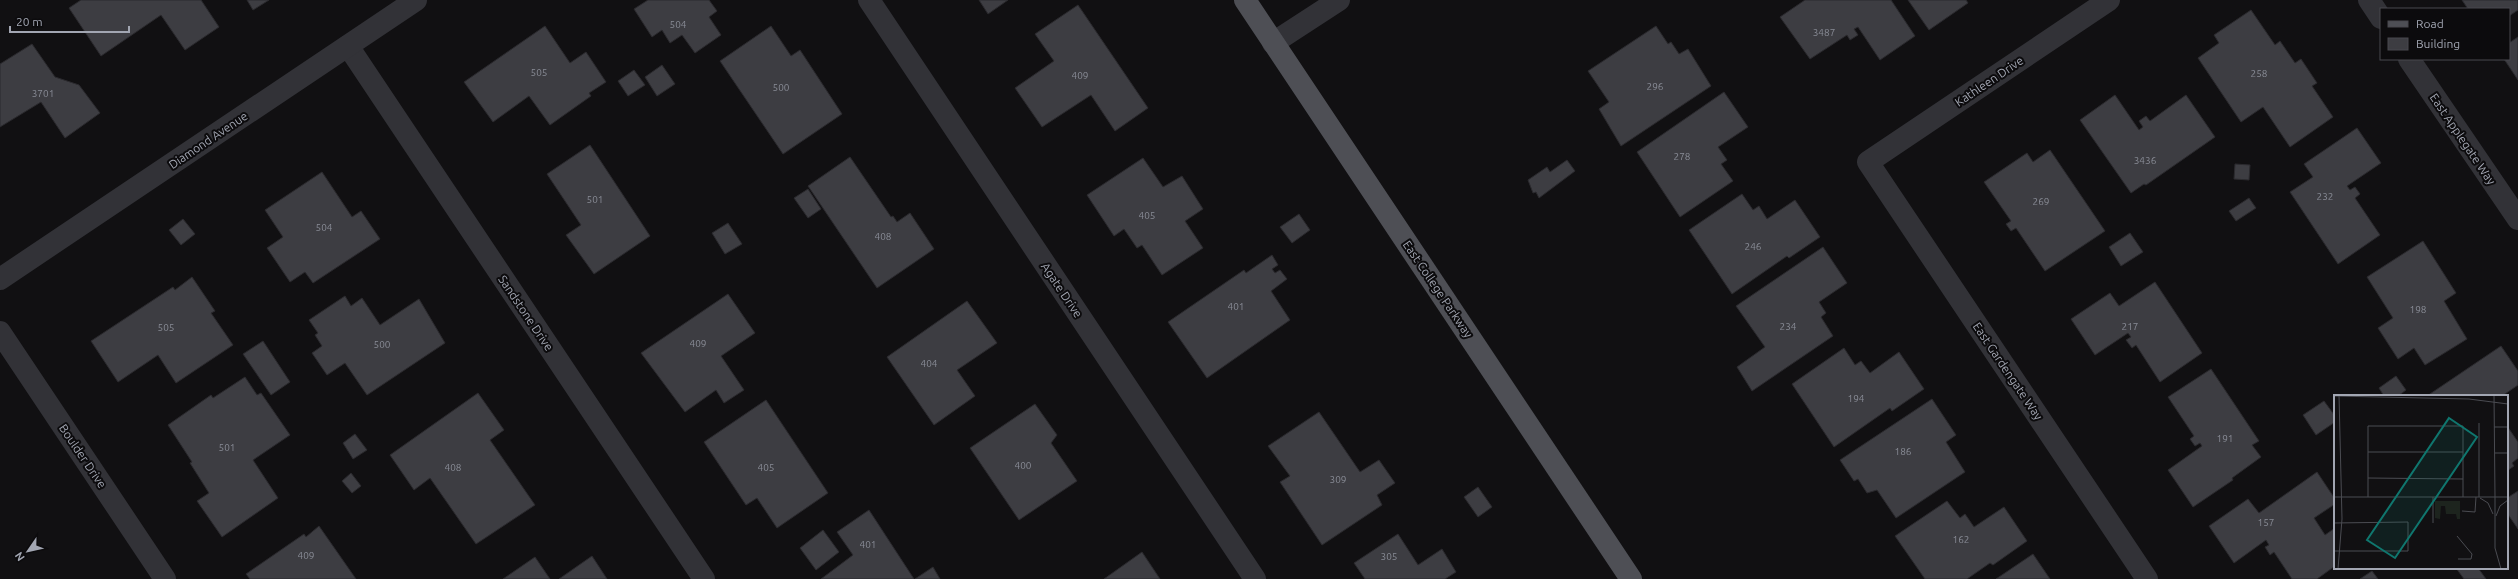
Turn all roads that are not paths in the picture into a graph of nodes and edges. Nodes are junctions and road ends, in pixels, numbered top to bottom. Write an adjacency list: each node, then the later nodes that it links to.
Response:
1 (416, 0): 9 (street, Diamond Avenue)
2 (869, 0): 17 (street, Agate Drive)
3 (1245, 0): 8 (main road, East College Parkway)
4 (1339, 0): 8 (street)
5 (2109, 0): 11 (street, Kathleen Drive)
6 (2369, 0): 7 (street)
7 (2380, 16)
8 (1273, 42): 18 (main road, East College Parkway)
9 (348, 46): 13 (street, Diamond Avenue); 16 (street, Sandstone Drive)
10 (2410, 60): 12 (street, East Applegate Way)
11 (1868, 162): 19 (street, East Gardengate Way)
12 (2518, 219)
13 (0, 279)
14 (0, 332): 15 (street, Boulder Drive)
15 (165, 579)
16 (704, 579)
17 (1255, 579)
18 (1631, 579)
19 (2147, 579)

